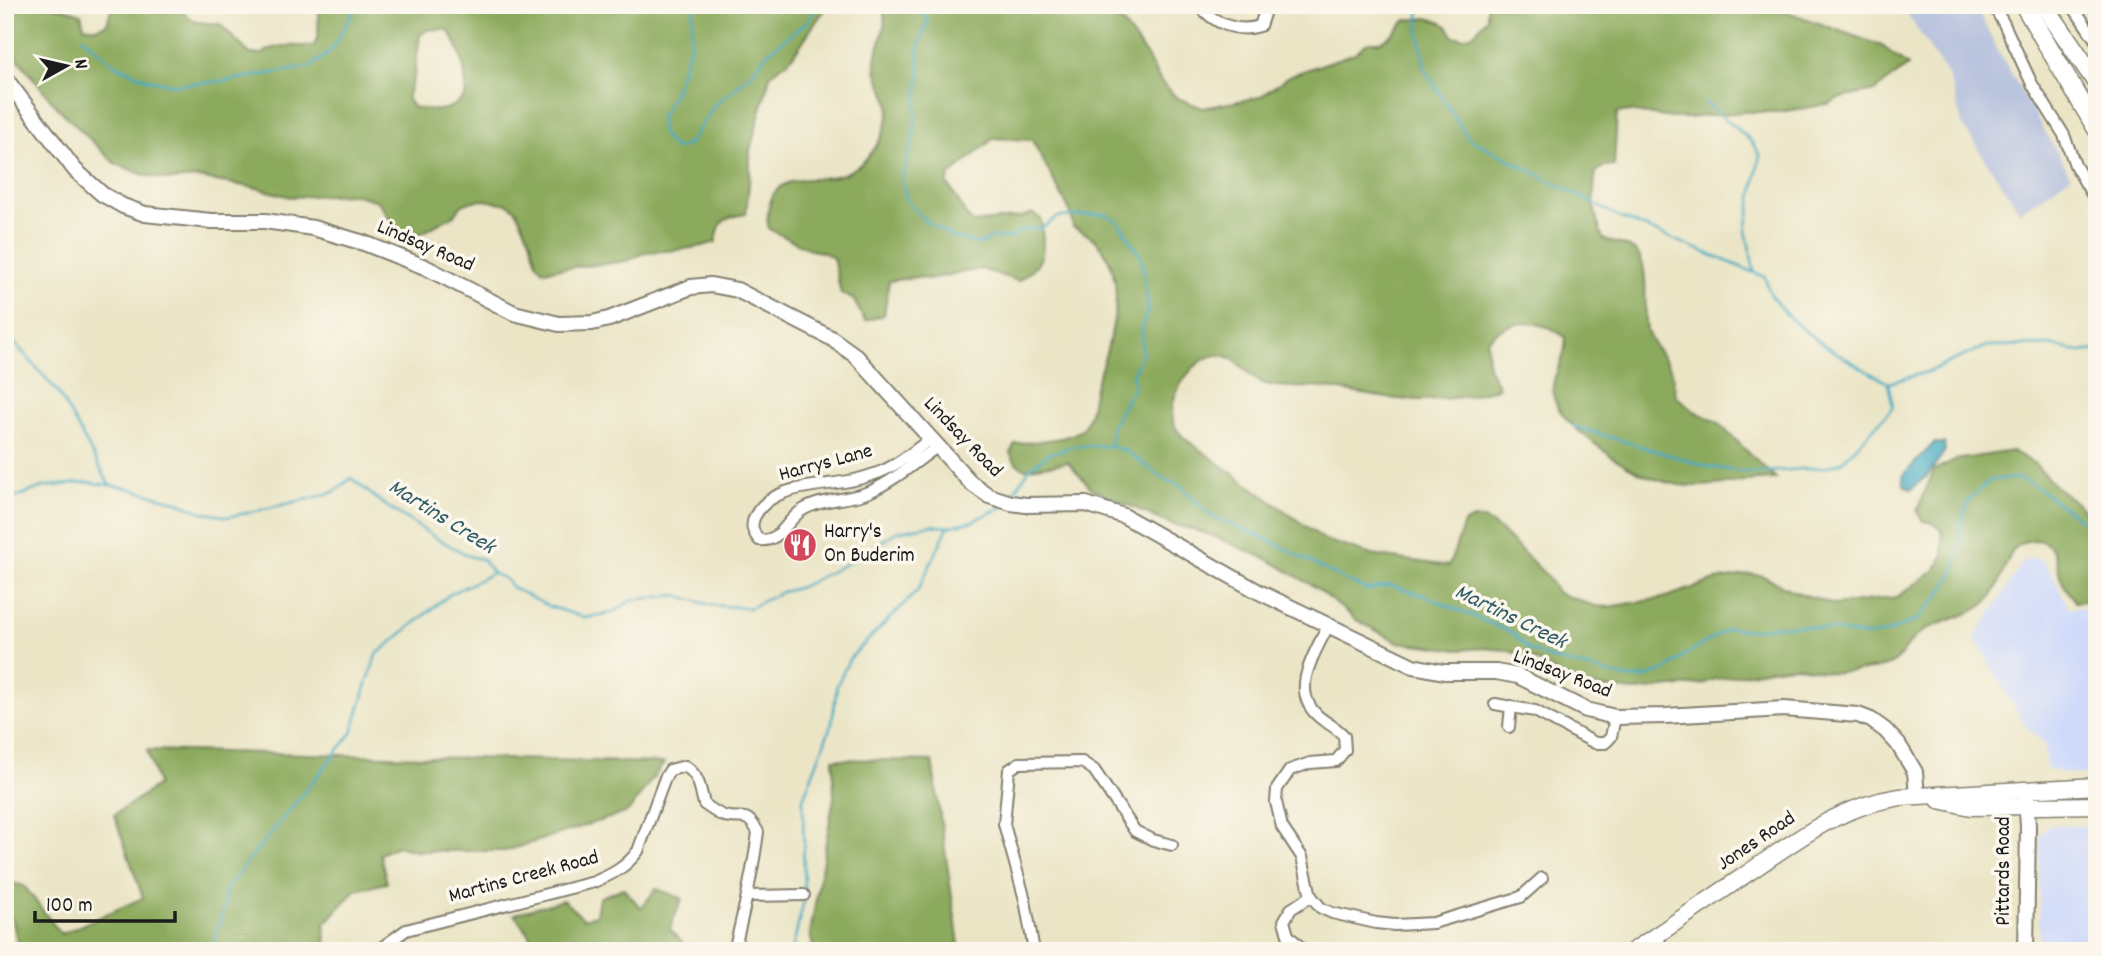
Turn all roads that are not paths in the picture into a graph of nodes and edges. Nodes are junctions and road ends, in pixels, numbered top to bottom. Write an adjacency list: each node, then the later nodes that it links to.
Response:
1 (1199, 5): 2 (street)
2 (1267, 5)
3 (1993, 5): 11 (street)
4 (2024, 5): 10 (highway)
5 (2044, 5): 9 (highway)
6 (2072, 5): 7 (street)
7 (2097, 42)
8 (5, 78): 12 (street, Lindsay Road)
9 (2097, 83)
10 (2097, 129)
11 (2097, 203)
12 (933, 443): 12 (street, Harrys Lane); 13 (street, Lindsay Road)
13 (1328, 626): 16 (street, Lindsay Road); 26 (street)
14 (1494, 704): 15 (street)
15 (1511, 706): 16 (street); 17 (street)
16 (1615, 717): 19 (street, Lindsay Road)
17 (1509, 727)
18 (2097, 786): 20 (main road, Jones Road)
19 (1917, 796): 20 (main road, Jones Road); 27 (main road, Jones Road)
20 (2026, 799): 21 (main road, Jones Road); 34 (street, Pittards Road)
21 (2097, 805)
22 (1172, 845): 30 (street)
23 (1542, 878): 26 (street)
24 (804, 895): 25 (street)
25 (749, 896): 28 (street, Martins Creek Road); 29 (street, Martins Creek Road)
26 (1311, 896): 31 (street)
27 (1657, 935): 32 (main road, Jones Road); 33 (street)
28 (377, 951)
29 (734, 951)
30 (1034, 951)
31 (1304, 951)
32 (1633, 951)
33 (1663, 951)
34 (2026, 951)

